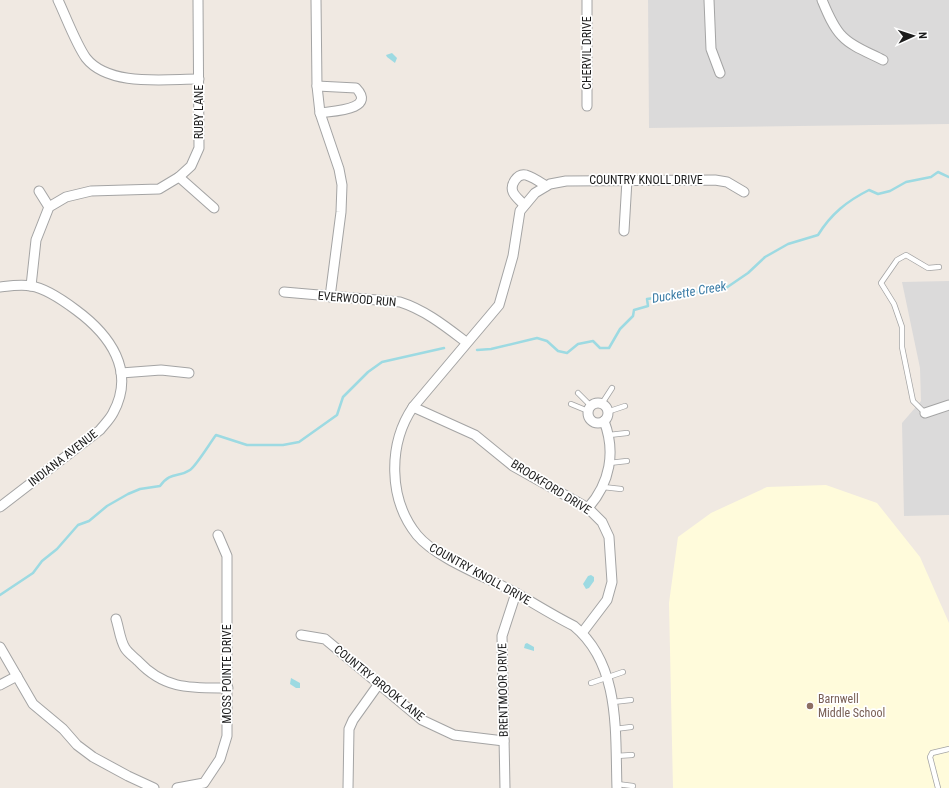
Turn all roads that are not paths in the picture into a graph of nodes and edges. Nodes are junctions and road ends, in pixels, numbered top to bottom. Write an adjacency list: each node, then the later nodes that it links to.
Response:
1 (58, 0): 9 (street)
2 (198, 0): 9 (street, RUBY LANE)
3 (316, 0): 10 (street)
4 (587, 0): 11 (street, CHERVIL DRIVE)
5 (709, 0): 8 (street)
6 (822, 0): 7 (street)
7 (883, 60)
8 (720, 73)
9 (199, 79): 13 (street, RUBY LANE)
10 (317, 86): 12 (street); 12 (street)
11 (588, 106)
12 (320, 113): 26 (street)
13 (179, 177): 19 (street, RUBY LANE); 20 (street)
14 (626, 180): 15 (street, COUNTRY KNOLL DRIVE); 17 (street, COUNTRY KNOLL DRIVE); 21 (street)
15 (546, 186): 18 (street, COUNTRY KNOLL DRIVE); 18 (street)
16 (39, 191): 19 (street)
17 (744, 192)
18 (524, 205): 27 (street, COUNTRY KNOLL DRIVE)
19 (49, 207): 23 (street)
20 (214, 208)
21 (624, 231)
22 (939, 267): 38 (lane)
23 (30, 286): 24 (street, INDIANA AVENUE); 28 (street, INDIANA AVENUE)
24 (0, 287)
25 (284, 292): 26 (street, EVERWOOD RUN)
26 (330, 297): 27 (street, EVERWOOD RUN)
27 (466, 342): 35 (street, COUNTRY KNOLL DRIVE)
28 (121, 373): 29 (street); 45 (street, INDIANA AVENUE)
29 (189, 373)
30 (612, 388): 37 (lane)
31 (578, 393): 36 (lane)
32 (571, 404): 36 (lane)
33 (949, 405): 38 (street)
34 (625, 406): 37 (lane)
35 (413, 407): 46 (street, BROOKFORD DRIVE); 48 (street, COUNTRY KNOLL DRIVE)
36 (590, 409): 37 (street); 37 (street)
37 (604, 412): 40 (street)
38 (926, 413)
39 (627, 433): 40 (lane)
40 (610, 435): 42 (street)
41 (627, 462): 42 (lane)
42 (609, 463): 43 (street)
43 (603, 487): 44 (lane); 46 (street)
44 (621, 488)
45 (0, 507)
46 (588, 508): 50 (street, BROOKFORD DRIVE)
47 (218, 535): 59 (street, MOSS POINTE DRIVE)
48 (516, 593): 50 (street, COUNTRY KNOLL DRIVE); 64 (street, BRENTMOOR DRIVE)
49 (116, 619): 59 (street)
50 (582, 633): 55 (street, COUNTRY KNOLL DRIVE)
51 (301, 635): 58 (street, COUNTRY BROOK LANE)
52 (0, 647): 54 (street)
53 (624, 672): 55 (lane)
54 (17, 676): 57 (street); 71 (street)
55 (607, 678): 56 (lane); 61 (street, COUNTRY KNOLL DRIVE)
56 (591, 683)
57 (0, 685)
58 (378, 685): 64 (street, COUNTRY BROOK LANE); 73 (street)
59 (228, 688): 68 (street, MOSS POINTE DRIVE)
60 (631, 700): 61 (lane)
61 (613, 702): 63 (street, COUNTRY KNOLL DRIVE)
62 (631, 727): 63 (lane)
63 (615, 729): 67 (street, COUNTRY KNOLL DRIVE)
64 (504, 741): 74 (street, BRENTMOOR DRIVE)
65 (949, 749): 75 (lane)
66 (632, 755): 67 (lane)
67 (616, 756): 69 (street, COUNTRY KNOLL DRIVE)
68 (205, 785): 72 (street, MOSS POINTE DRIVE)
69 (617, 786): 70 (lane)
70 (633, 786)
71 (154, 788)
72 (177, 788)
73 (348, 788)
74 (504, 788)
75 (938, 788)

